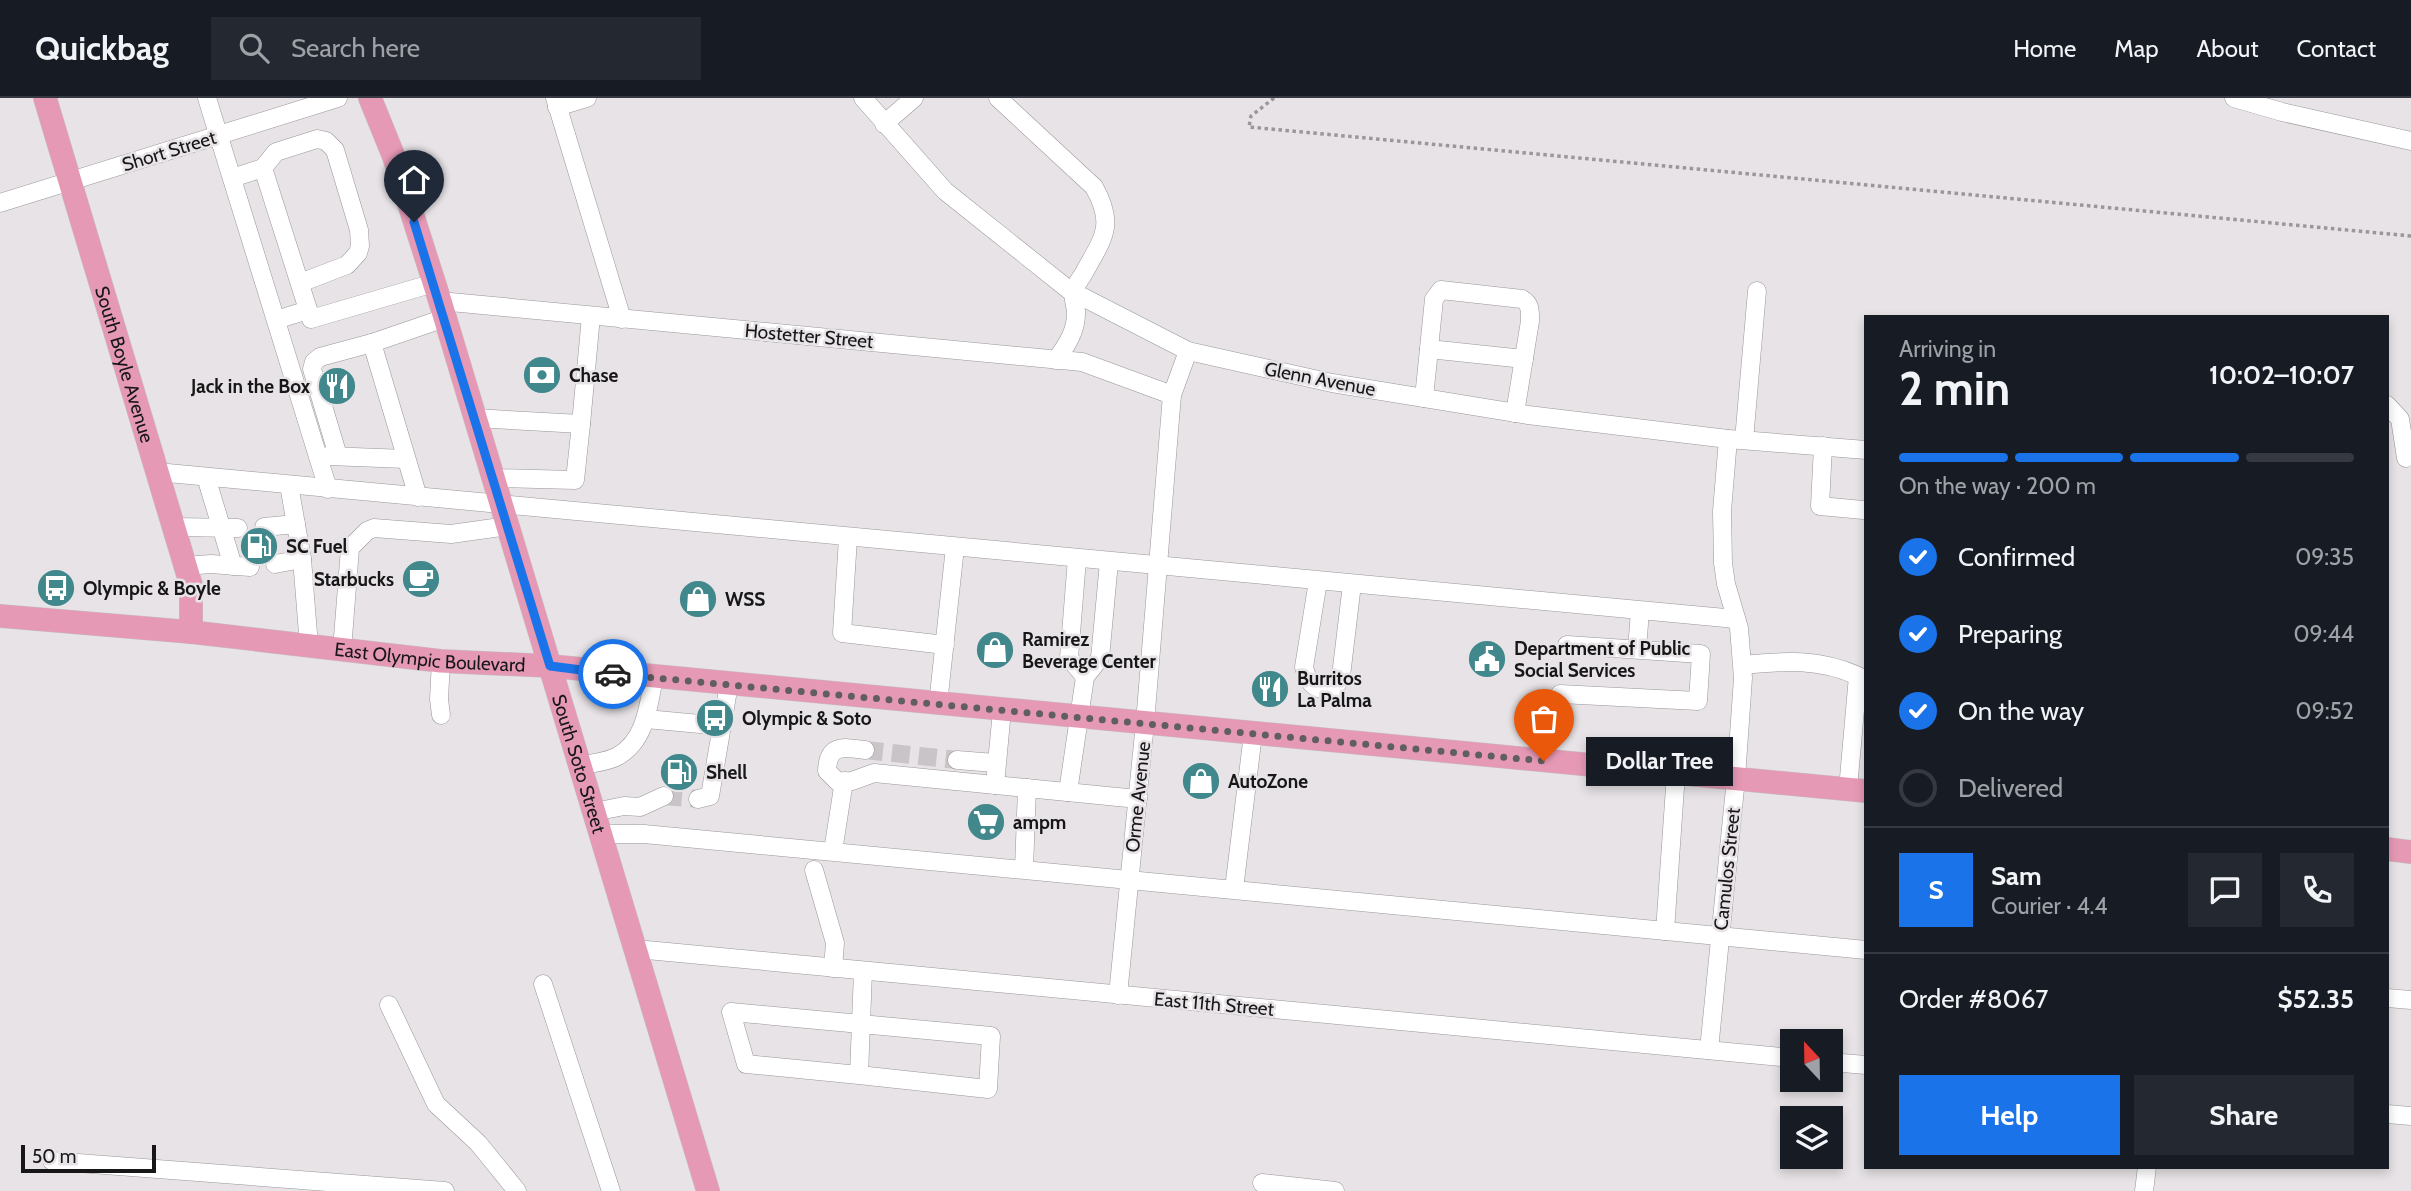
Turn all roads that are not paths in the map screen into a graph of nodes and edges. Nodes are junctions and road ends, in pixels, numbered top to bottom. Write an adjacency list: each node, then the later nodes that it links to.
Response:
1 (45, 98): 16 (main road, South Boyle Avenue)
2 (207, 98): 12 (street)
3 (338, 98): 12 (street, Short Street)
4 (370, 98): 21 (main road, South Soto Street)
5 (587, 98): 10 (street)
6 (863, 98): 11 (street, Glenn Avenue)
7 (914, 98): 11 (street)
8 (998, 98): 20 (street)
9 (2234, 98): 13 (street)
10 (556, 102): 24 (street)
11 (884, 124): 20 (street, Glenn Avenue)
12 (219, 135): 15 (street); 16 (street, Short Street)
13 (2411, 141)
14 (263, 167): 15 (street); 18 (street); 18 (street)
15 (232, 178): 25 (street)
16 (70, 182): 17 (street, Short Street); 45 (main road, South Boyle Avenue)
17 (0, 203)
18 (300, 283): 22 (street)
19 (1757, 290): 37 (street, Camulos Street)
20 (1073, 292): 28 (street, Glenn Avenue); 30 (street)
21 (440, 301): 22 (street); 23 (street, Hostetter Street); 26 (street); 35 (main road, South Soto Street)
22 (308, 310): 25 (street)
23 (591, 316): 24 (street, Hostetter Street); 36 (street)
24 (622, 319): 30 (street, Hostetter Street)
25 (276, 320): 40 (street)
26 (372, 343): 41 (street); 44 (street)
27 (1429, 349): 29 (street); 29 (street); 32 (street)
28 (1188, 351): 31 (street, Orme Avenue); 32 (street, Glenn Avenue)
29 (1524, 359): 34 (street)
30 (1056, 360): 31 (street, Hostetter Street)
31 (1172, 396): 64 (street, Orme Avenue)
32 (1424, 398): 34 (street, Glenn Avenue)
33 (2389, 407): 43 (street)
34 (1515, 413): 37 (street, Glenn Avenue)
35 (474, 418): 36 (street); 47 (main road, South Soto Street)
36 (581, 424): 47 (street)
37 (1736, 440): 38 (street, Glenn Avenue); 69 (street, Camulos Street)
38 (1824, 446): 39 (street, Glenn Avenue); 51 (street)
39 (1864, 450)
40 (317, 455): 41 (street); 49 (street)
41 (338, 456): 44 (street)
42 (2389, 458): 43 (street)
43 (2408, 458)
44 (407, 459): 50 (street)
45 (157, 472): 46 (street); 54 (main road, South Boyle Avenue)
46 (206, 477): 48 (street); 56 (street)
47 (493, 478): 52 (main road, South Soto Street)
48 (289, 485): 49 (street); 53 (street)
49 (328, 489): 50 (street)
50 (418, 497): 52 (street)
51 (1863, 510)
52 (504, 516): 57 (street); 75 (street); 78 (main road, South Soto Street)
53 (296, 524): 55 (street); 59 (street)
54 (174, 527): 56 (street); 63 (main road, South Boyle Avenue)
55 (264, 527)
56 (230, 528): 63 (street)
57 (848, 538): 58 (street); 71 (street)
58 (955, 547): 60 (street); 71 (street)
59 (302, 559): 62 (street); 73 (street)
60 (1077, 559): 61 (street); 79 (street)
61 (1109, 562): 64 (street); 79 (street)
62 (275, 564)
63 (185, 566): 70 (main road, South Boyle Avenue)
64 (1158, 566): 65 (street); 88 (street, Orme Avenue)
65 (1318, 581): 66 (street); 66 (street)
66 (1352, 584): 67 (street)
67 (1640, 611): 69 (street); 74 (street)
68 (0, 616): 70 (main road, East Olympic Boulevard)
69 (1737, 619): 77 (street, Camulos Street)
70 (191, 632): 73 (main road, East Olympic Boulevard)
71 (945, 645): 83 (street)
72 (1567, 645): 74 (street)
73 (309, 646): 75 (main road, East Olympic Boulevard)
74 (1637, 649): 82 (street)
75 (342, 650): 76 (main road, East Olympic Boulevard)
76 (441, 661): 78 (main road, East Olympic Boulevard); 85 (street)
77 (1743, 665): 96 (street, Camulos Street); 100 (street)
78 (550, 666): 80 (main road, East Olympic Boulevard); 94 (main road, South Soto Street)
79 (1085, 677): 86 (street)
80 (654, 678): 81 (main road, East Olympic Boulevard); 87 (street)
81 (729, 684): 83 (main road, East Olympic Boulevard); 89 (street)
82 (1560, 694)
83 (938, 704): 84 (main road, East Olympic Boulevard)
84 (1002, 710): 86 (main road, East Olympic Boulevard); 93 (street)
85 (442, 715)
86 (1078, 717): 88 (main road, East Olympic Boulevard); 101 (street)
87 (646, 719): 89 (street); 94 (street)
88 (1145, 723): 90 (main road, East Olympic Boulevard); 104 (street, Orme Avenue)
89 (722, 726): 103 (street)
90 (1253, 734): 95 (main road, East Olympic Boulevard); 112 (street)
91 (865, 750): 97 (street)
92 (957, 760): 93 (street)
93 (995, 763): 98 (street)
94 (580, 766): 105 (main road, South Soto Street)
95 (1676, 773): 96 (main road, East Olympic Boulevard); 113 (street)
96 (1736, 778): 100 (main road, East Olympic Boulevard); 114 (street, Camulos Street)
97 (844, 781): 98 (street); 107 (street)
98 (995, 785): 99 (street)
99 (1027, 788): 101 (street); 109 (street)
100 (1856, 790)
101 (1068, 792): 104 (street)
102 (664, 796): 105 (street)
103 (698, 799)
104 (1138, 799): 111 (street, Orme Avenue)
105 (598, 823): 107 (street); 115 (main road, South Soto Street)
106 (2389, 849): 108 (main road)
107 (833, 851): 109 (street)
108 (2411, 852)
109 (1024, 869): 111 (street)
110 (814, 870): 117 (street)
111 (1130, 879): 112 (street); 120 (street, Orme Avenue)
112 (1234, 889): 113 (street)
113 (1665, 931): 114 (street)
114 (1720, 936): 116 (street); 125 (street, Camulos Street)
115 (636, 949): 117 (street, East 11th Street); 138 (main road, South Soto Street)
116 (1864, 950)
117 (832, 968): 118 (street, East 11th Street)
118 (863, 971): 120 (street, East 11th Street); 124 (street)
119 (543, 984): 137 (street)
120 (1118, 995): 125 (street, East 11th Street)
121 (2389, 998): 122 (street)
122 (2411, 1000)
123 (389, 1005): 136 (street)
124 (862, 1023): 129 (street); 129 (street); 129 (street)
125 (1709, 1050): 126 (street, East 11th Street)
126 (1780, 1057)
127 (1843, 1063): 128 (street)
128 (1864, 1065)
129 (859, 1075)
130 (2389, 1114): 131 (street)
131 (2411, 1116)
132 (52, 1161): 135 (street)
133 (2147, 1169): 140 (street)
134 (1262, 1183): 139 (street)
135 (444, 1191)
136 (517, 1191)
137 (611, 1191)
138 (708, 1191)
139 (1335, 1191)
140 (2144, 1191)

